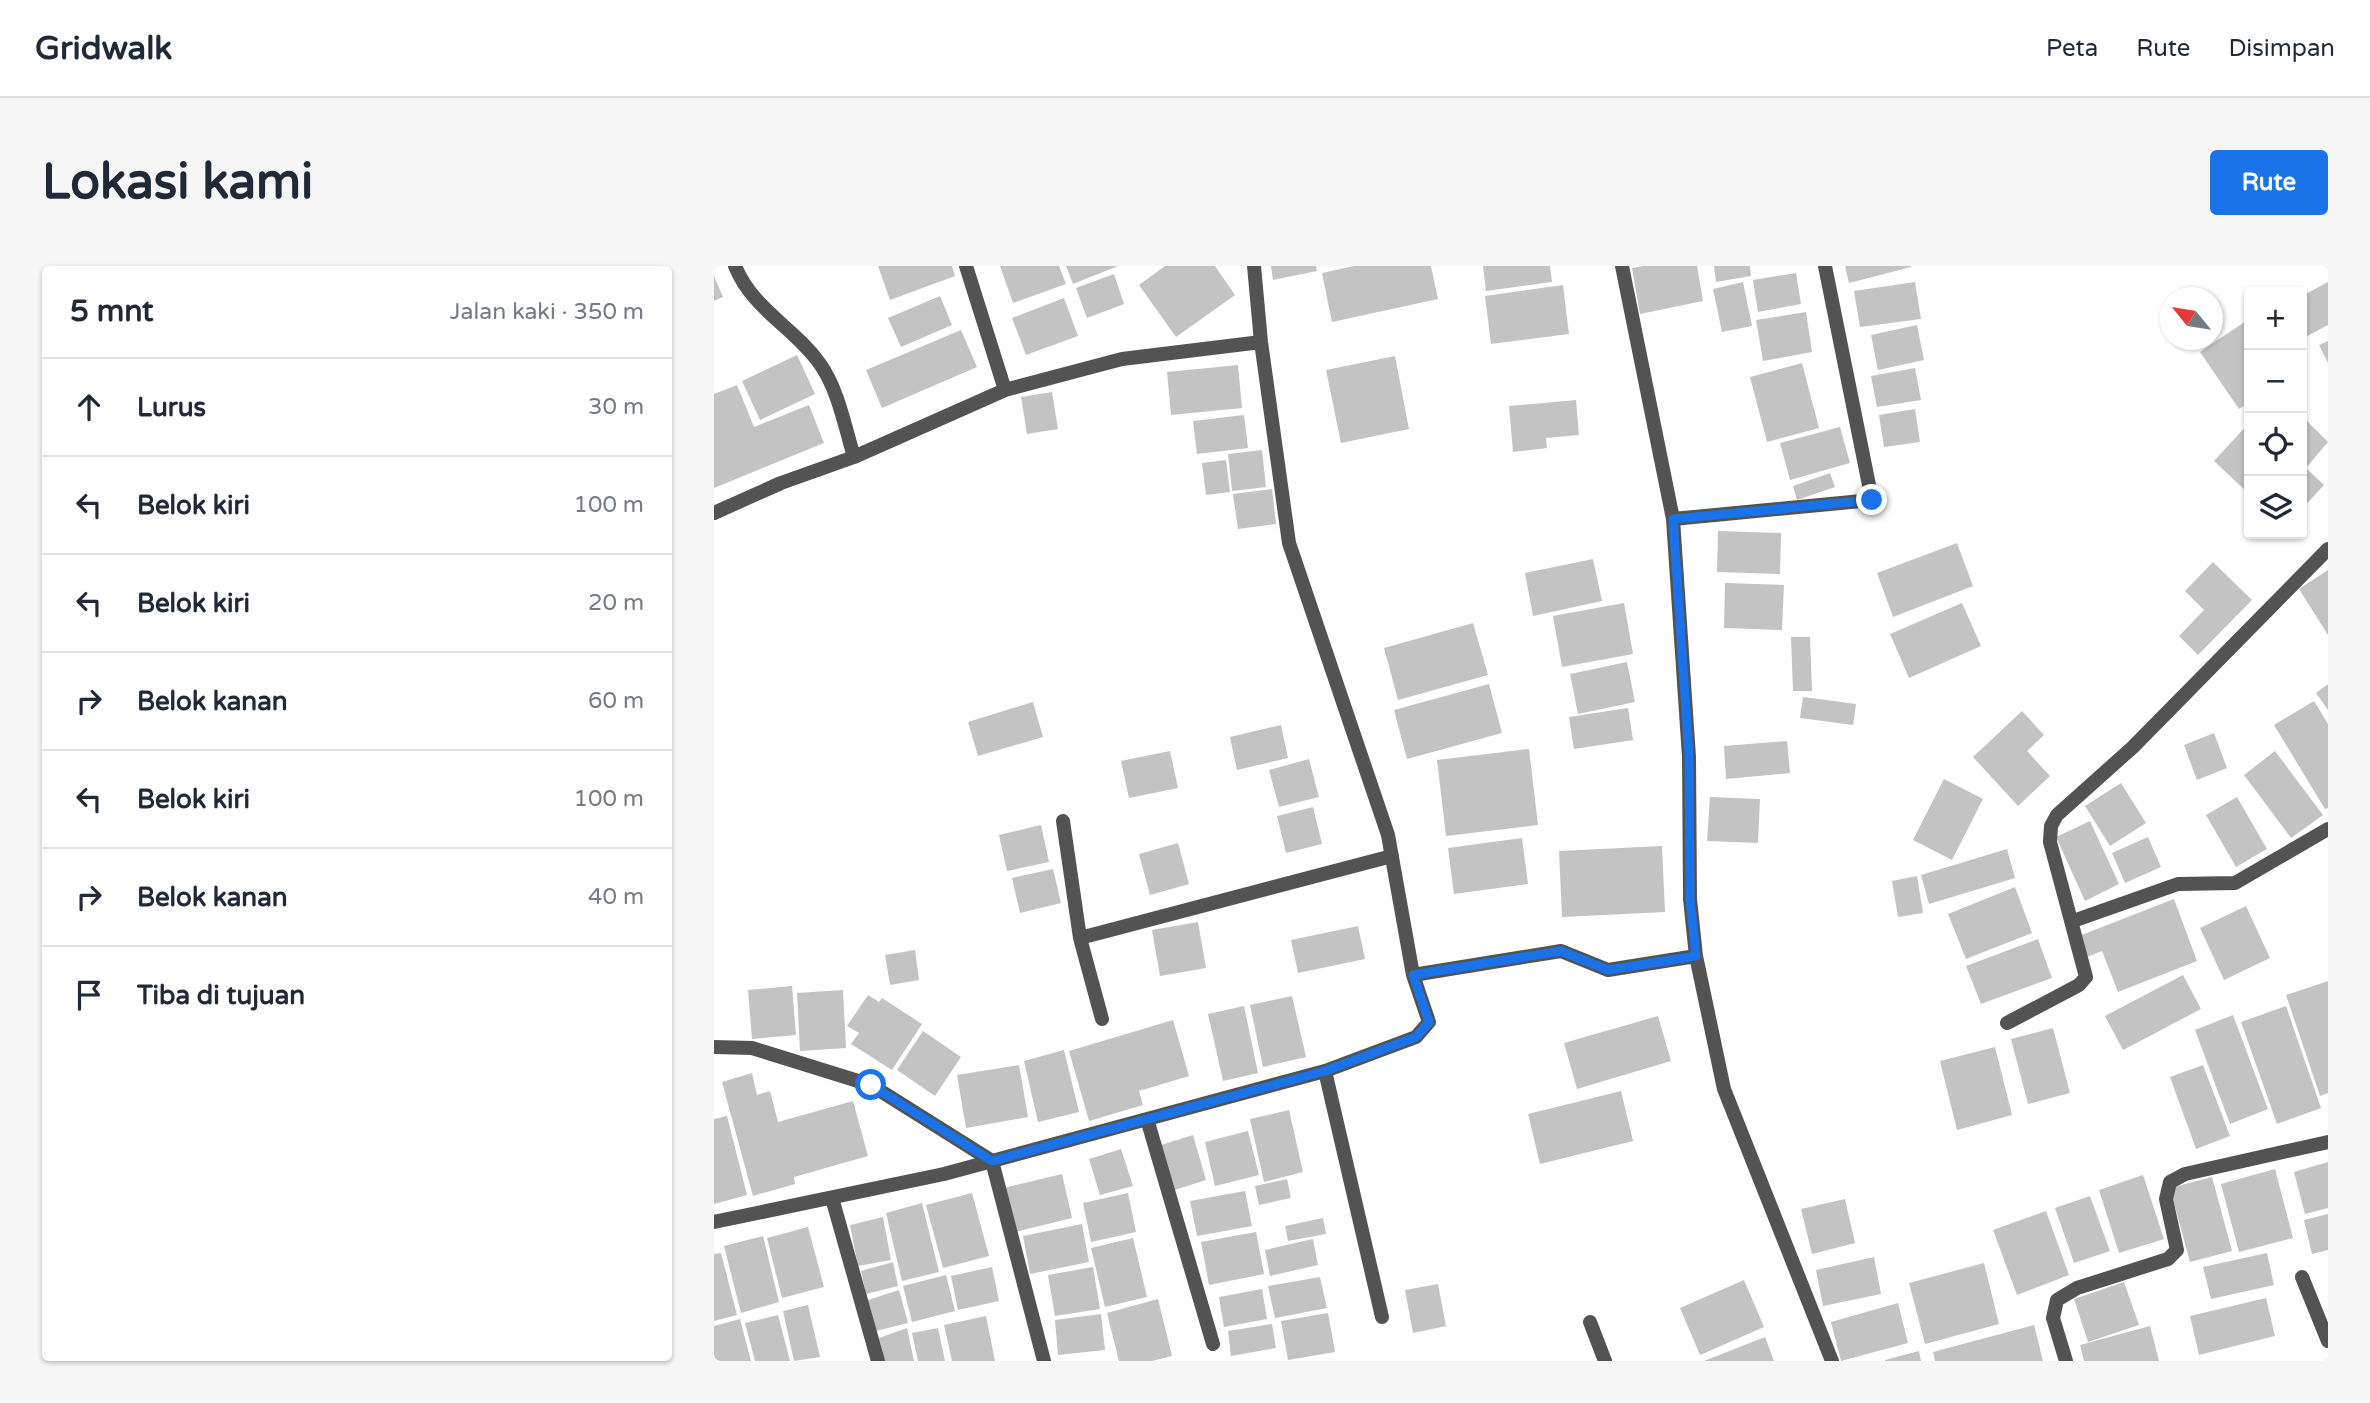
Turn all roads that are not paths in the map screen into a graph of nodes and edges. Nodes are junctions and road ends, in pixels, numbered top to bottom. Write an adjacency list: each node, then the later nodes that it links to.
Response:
1 (735, 266): 8 (street)
2 (966, 266): 7 (street)
3 (1254, 266): 6 (street)
4 (1622, 266): 10 (street)
5 (1825, 266): 10 (street)
6 (1261, 342): 7 (street); 14 (street)
7 (1005, 390): 8 (street)
8 (854, 457): 9 (street)
9 (714, 513)
10 (1673, 519): 17 (street)
11 (2328, 549): 15 (street)
12 (1063, 821): 16 (street)
13 (2328, 829): 15 (street)
14 (1392, 856): 16 (street); 18 (street)
15 (2073, 921): 20 (street)
16 (1080, 938): 19 (street)
17 (1696, 956): 18 (street); 36 (street)
18 (1413, 975): 22 (street)
19 (1102, 1018)
20 (2007, 1023)
21 (714, 1047): 25 (street)
22 (1325, 1071): 23 (street); 29 (street)
23 (1147, 1119): 25 (street); 32 (street)
24 (2328, 1142): 37 (street)
25 (992, 1161): 26 (street); 34 (street)
26 (832, 1198): 27 (street); 33 (street)
27 (714, 1223)
28 (2302, 1277): 31 (street)
29 (1382, 1317)
30 (1590, 1322): 35 (street)
31 (2328, 1341)
32 (1213, 1344)
33 (878, 1361)
34 (1044, 1361)
35 (1605, 1361)
36 (1832, 1361)
37 (2066, 1361)

